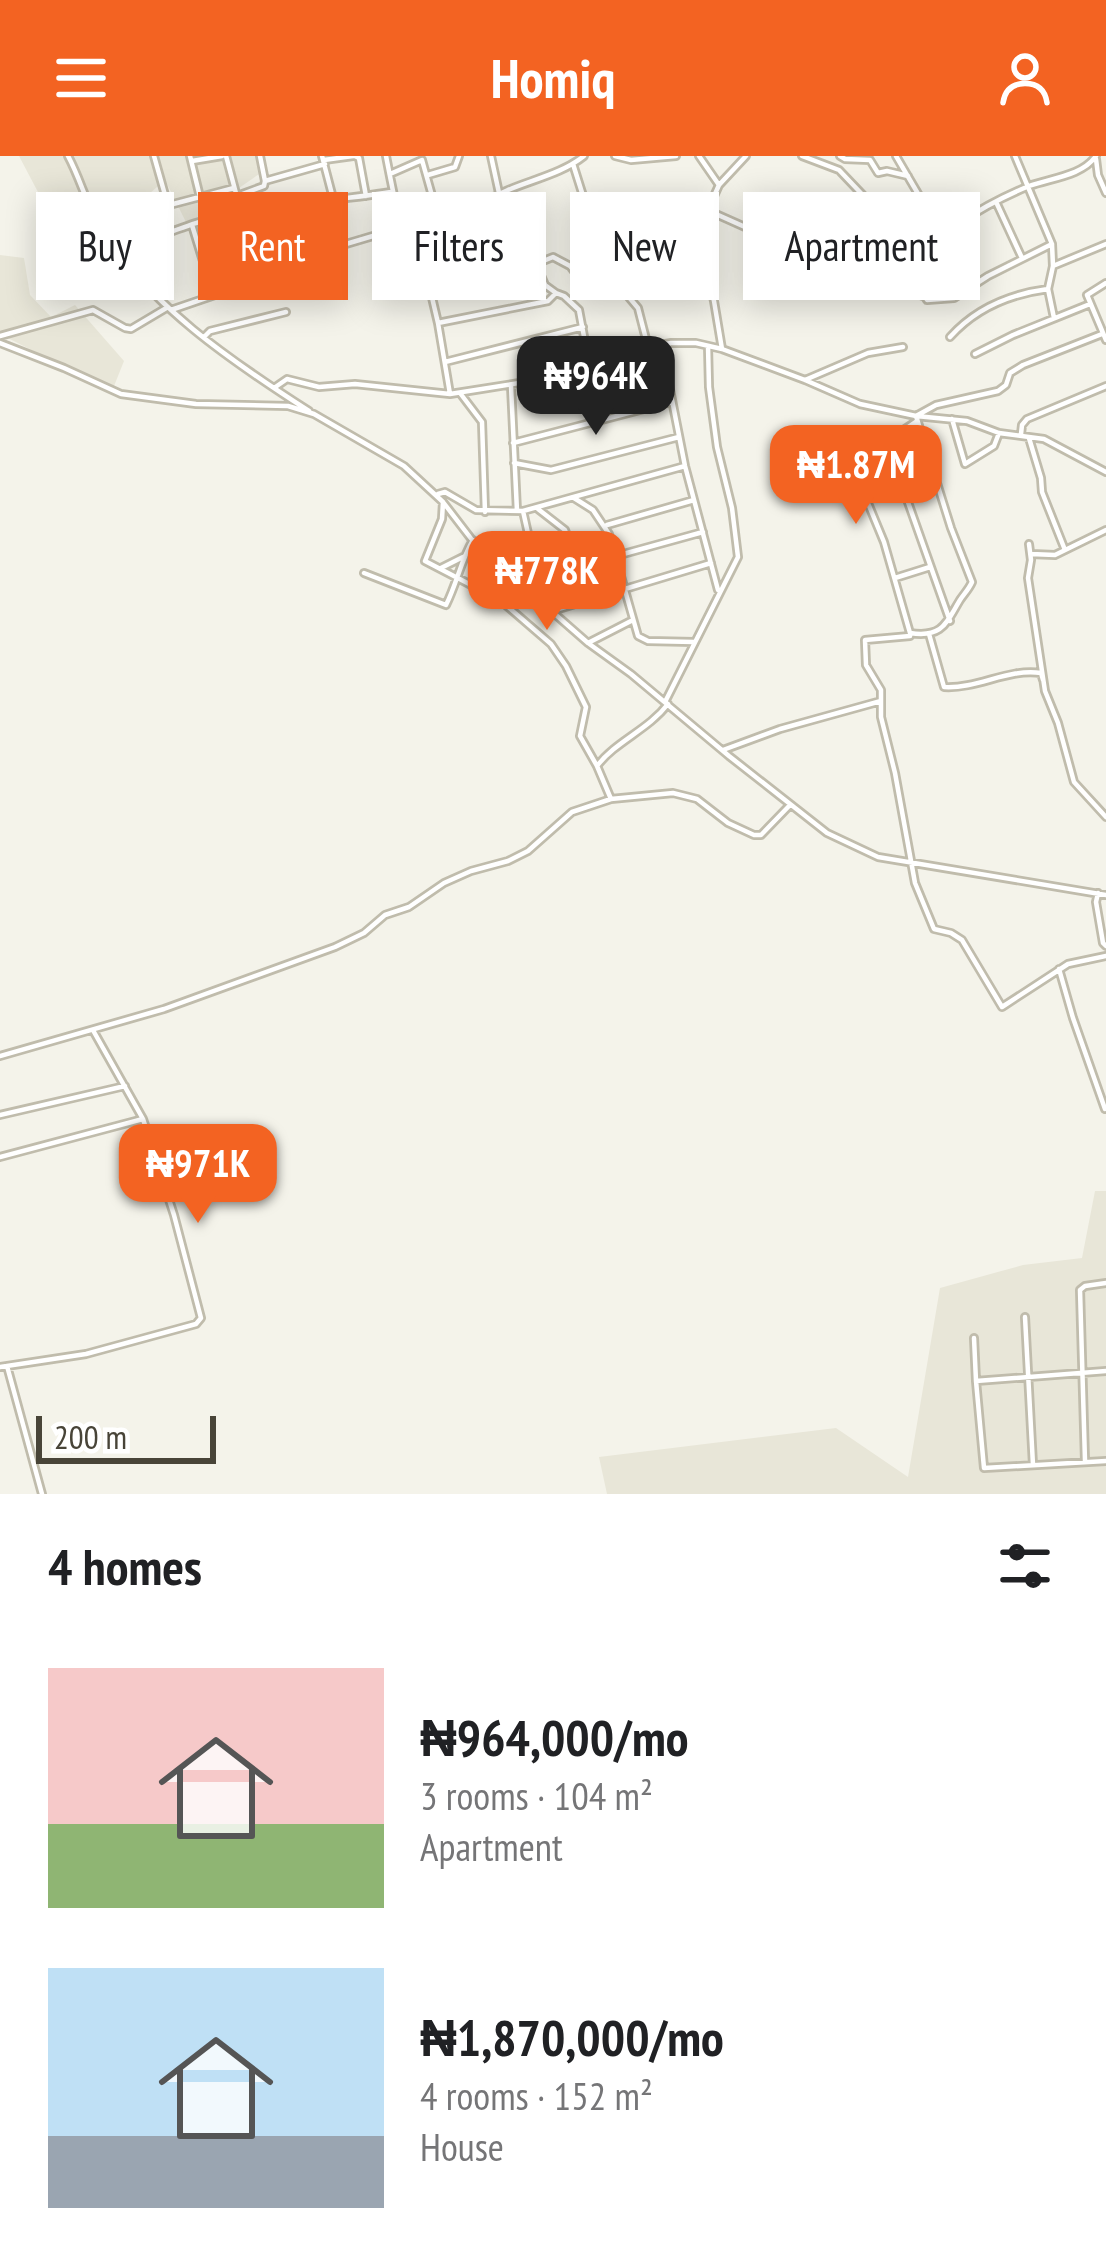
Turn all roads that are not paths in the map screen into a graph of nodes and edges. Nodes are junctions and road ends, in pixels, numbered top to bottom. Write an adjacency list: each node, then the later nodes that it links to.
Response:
1 (68, 156): 29 (street)
2 (154, 156): 30 (street)
3 (224, 156): 20 (street); 32 (street)
4 (260, 156): 26 (street)
5 (354, 156): 21 (street); 44 (street)
6 (386, 156): 23 (street)
7 (459, 156): 24 (street)
8 (491, 156): 36 (street)
9 (586, 156): 22 (street)
10 (615, 156): 11 (street)
11 (676, 156)
12 (700, 156): 27 (street)
13 (746, 156): 27 (street)
14 (802, 156): 40 (street)
15 (841, 156): 25 (street)
16 (896, 156): 25 (street)
17 (1015, 156): 28 (street)
18 (1096, 156): 28 (street); 42 (street)
19 (422, 158): 23 (street); 24 (street)
20 (191, 159): 31 (street)
21 (324, 160): 26 (street); 33 (street)
22 (573, 164): 37 (street); 38 (street)
23 (390, 174): 34 (street)
24 (428, 175): 35 (street)
25 (908, 176): 41 (street)
26 (266, 181): 32 (street)
27 (718, 185): 39 (street)
28 (1027, 187): 46 (street); 52 (street)
29 (84, 192)
30 (164, 192)
31 (199, 192)
32 (236, 192)
33 (332, 192)
34 (391, 192)
35 (432, 192)
36 (499, 192)
37 (502, 192)
38 (582, 192)
39 (715, 192)
40 (860, 192)
41 (916, 192)
42 (1106, 193)
43 (372, 195): 44 (street)
44 (367, 196): 45 (street)
45 (348, 199)
46 (997, 203): 47 (street); 54 (street)
47 (980, 212)
48 (198, 223): 49 (street)
49 (192, 225): 50 (street); 51 (street)
50 (174, 231)
51 (198, 244)
52 (1052, 244): 54 (street); 55 (street)
53 (1106, 244): 55 (street)
54 (1022, 258): 56 (street)
55 (1054, 266): 59 (street)
56 (980, 282)
57 (1106, 283): 66 (street)
58 (546, 286): 60 (street)
59 (1048, 289): 69 (street); 74 (street)
60 (556, 293): 70 (street); 72 (street)
61 (163, 300): 67 (street)
62 (198, 300): 67 (street)
63 (432, 300): 70 (street)
64 (631, 300): 79 (street)
65 (714, 300): 81 (street)
66 (1090, 304): 69 (street); 71 (street)
67 (170, 308): 73 (street); 76 (street)
68 (286, 312): 73 (street)
69 (1054, 318): 82 (street)
70 (438, 323): 83 (street)
71 (1102, 323): 75 (street)
72 (583, 327): 83 (street); 84 (street)
73 (204, 337): 88 (street)
74 (950, 337)
75 (1104, 337): 93 (street)
76 (0, 340): 92 (street)
77 (661, 344): 78 (street); 79 (street); 91 (street)
78 (708, 346): 81 (street); 127 (street)
79 (648, 347): 84 (street)
80 (903, 347): 85 (street)
81 (722, 349): 85 (street)
82 (975, 354)
83 (445, 362): 90 (street)
84 (567, 375): 86 (street)
85 (805, 380): 93 (street)
86 (511, 386): 89 (street); 100 (street)
87 (1106, 386): 96 (street)
88 (274, 388): 90 (street); 92 (street)
89 (459, 393): 90 (street); 110 (street)
90 (450, 394)
91 (672, 402): 97 (street); 100 (street)
92 (314, 414): 104 (street)
93 (917, 418): 94 (street); 99 (street); 132 (street)
94 (952, 419): 95 (street); 95 (street)
95 (999, 433): 96 (street)
96 (1021, 434): 98 (street)
97 (679, 437): 101 (street); 102 (street)
98 (1029, 438): 103 (street); 116 (street)
99 (886, 440): 121 (street); 124 (street)
100 (514, 443): 101 (street)
101 (514, 463): 109 (street)
102 (685, 466): 105 (street); 106 (street)
103 (1106, 472)
104 (436, 495): 107 (street); 110 (street)
105 (574, 498): 108 (street); 111 (street)
106 (694, 500): 111 (street); 113 (street)
107 (443, 502): 114 (street); 122 (street)
108 (537, 508): 109 (street); 128 (street)
109 (520, 511): 110 (street); 129 (street)
110 (485, 512)
111 (605, 526): 118 (street)
112 (1106, 530): 116 (street)
113 (703, 532): 118 (street); 120 (street)
114 (472, 540): 119 (street); 130 (street)
115 (1030, 544): 117 (street)
116 (1065, 550): 117 (street)
117 (1031, 554): 136 (street)
118 (616, 556): 126 (street)
119 (463, 557): 122 (street); 125 (street)
120 (711, 563): 126 (street); 127 (street)
121 (931, 566): 124 (street); 132 (street)
122 (439, 569): 125 (street)
123 (364, 573): 125 (street)
124 (896, 578): 133 (street)
125 (458, 579): 140 (street)
126 (625, 588): 128 (street); 131 (street)
127 (719, 592): 135 (street)
128 (590, 599): 129 (street)
129 (561, 608): 130 (street)
130 (553, 611): 134 (street)
131 (634, 620): 134 (street); 135 (street)
132 (950, 621): 133 (street)
133 (925, 635): 136 (street); 137 (street)
134 (588, 643): 138 (street)
135 (694, 643): 138 (street)
136 (1046, 691): 143 (street)
137 (881, 701): 139 (street); 144 (street)
138 (666, 703): 139 (street); 140 (street)
139 (722, 750): 142 (street)
140 (597, 766): 141 (street)
141 (611, 799): 142 (street); 149 (street)
142 (790, 805): 144 (street)
143 (1106, 817)
144 (913, 862): 145 (street); 148 (street)
145 (1102, 894): 146 (street)
146 (1106, 946)
147 (1106, 956): 148 (street)
148 (1059, 969): 152 (street)
149 (93, 1030): 150 (street); 151 (street)
150 (0, 1056)
151 (124, 1087): 153 (street); 154 (street)
152 (1105, 1109)
153 (0, 1115)
154 (143, 1119): 155 (street); 159 (street)
155 (0, 1157)
156 (1106, 1283): 161 (street)
157 (1025, 1317): 162 (street)
158 (974, 1338): 163 (street)
159 (3, 1367): 167 (street)
160 (1106, 1371): 161 (street)
161 (1083, 1373): 162 (street); 165 (street)
162 (1027, 1377): 163 (street); 166 (street)
163 (976, 1381): 166 (street)
164 (1106, 1461): 165 (street)
165 (1085, 1462): 166 (street)
166 (1033, 1465)
167 (42, 1494)

